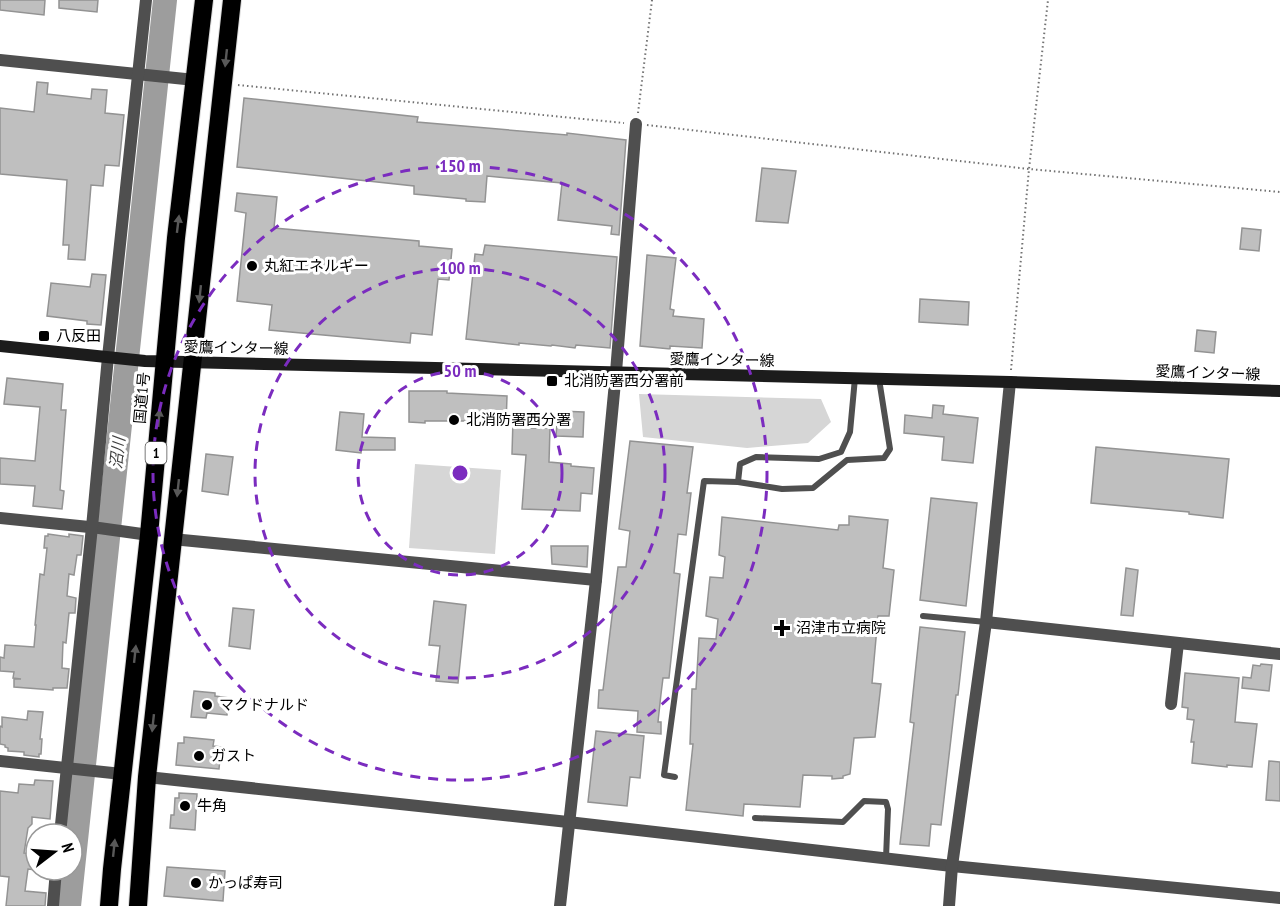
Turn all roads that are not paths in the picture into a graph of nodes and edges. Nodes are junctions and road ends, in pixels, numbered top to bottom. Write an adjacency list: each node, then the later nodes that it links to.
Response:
1 (146, 0): 5 (street)
2 (204, 0): 6 (highway, 国道1号 / 1)
3 (232, 0): 11 (highway, 1, one-way to 11)
4 (0, 60): 5 (street)
5 (141, 75): 6 (street); 9 (street)
6 (195, 80): 10 (highway, 国道1号 / 1, one-way to 6)
7 (636, 124): 12 (street)
8 (0, 346): 9 (main road, 愛鷹インター線)
9 (110, 357): 10 (main road, 愛鷹インター線); 19 (street)
10 (164, 361): 11 (main road, 愛鷹インター線); 20 (highway, 国道1号 / 1, one-way to 10)
11 (192, 362): 12 (main road, 愛鷹インター線); 21 (highway, 1, one-way to 21)
12 (616, 372): 13 (main road, 愛鷹インター線); 22 (street)
13 (855, 378): 14 (main road, 愛鷹インター線); 17 (lane)
14 (879, 379): 15 (main road, 愛鷹インター線); 17 (lane)
15 (1010, 382): 16 (main road, 愛鷹インター線); 24 (street)
16 (1280, 390)
17 (738, 482): 32 (lane)
18 (0, 518): 19 (street)
19 (95, 527): 20 (street); 29 (street)
20 (140, 534): 30 (highway, 国道1号 / 1, one-way to 20)
21 (172, 539): 22 (street); 31 (highway, 1, one-way to 31)
22 (596, 580): 35 (street)
23 (923, 616): 24 (lane)
24 (986, 622): 25 (street); 37 (street)
25 (1178, 643): 26 (street); 27 (street)
26 (1280, 654)
27 (1172, 704)
28 (0, 761): 29 (street)
29 (68, 768): 30 (street); 34 (street)
30 (122, 774): 41 (highway, 国道1号 / 1, one-way to 30)
31 (147, 777): 35 (street); 42 (highway, 1)
32 (675, 777)
33 (755, 818): 36 (lane)
34 (61, 822)
35 (568, 822): 36 (street); 43 (street)
36 (886, 858): 37 (street)
37 (952, 866): 39 (street); 44 (street)
38 (55, 882): 40 (street)
39 (1280, 898)
40 (53, 906)
41 (109, 906)
42 (138, 906)
43 (560, 906)
44 (949, 906)

